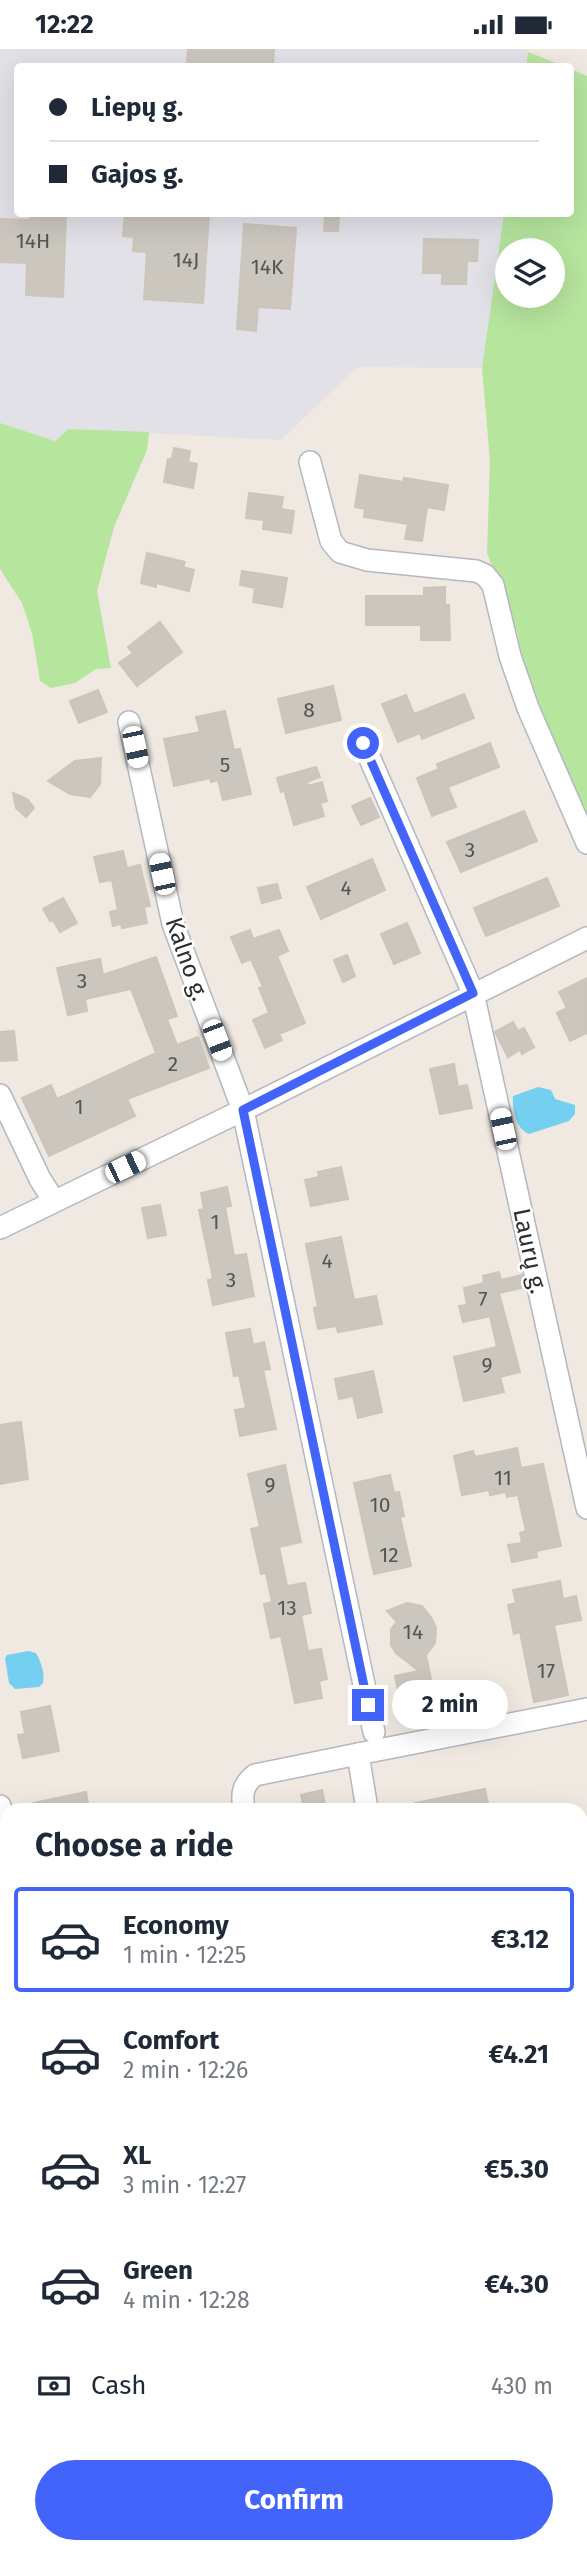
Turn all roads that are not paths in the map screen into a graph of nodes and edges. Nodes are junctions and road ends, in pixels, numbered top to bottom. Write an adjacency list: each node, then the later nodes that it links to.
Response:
1 (310, 462): 4 (street)
2 (129, 722): 8 (street, Kalno g.)
3 (363, 743): 6 (street, Laurų g.)
4 (587, 843)
5 (587, 938): 6 (street)
6 (473, 993): 8 (street); 11 (street, Laurų g.)
7 (0, 1095): 9 (street)
8 (243, 1110): 9 (street); 13 (street, Kalno g.)
9 (54, 1201): 10 (street)
10 (0, 1229)
11 (587, 1508)
12 (587, 1709): 14 (street)
13 (374, 1732)
14 (358, 1754): 15 (street); 16 (street)
15 (243, 1803)
16 (366, 1803)

